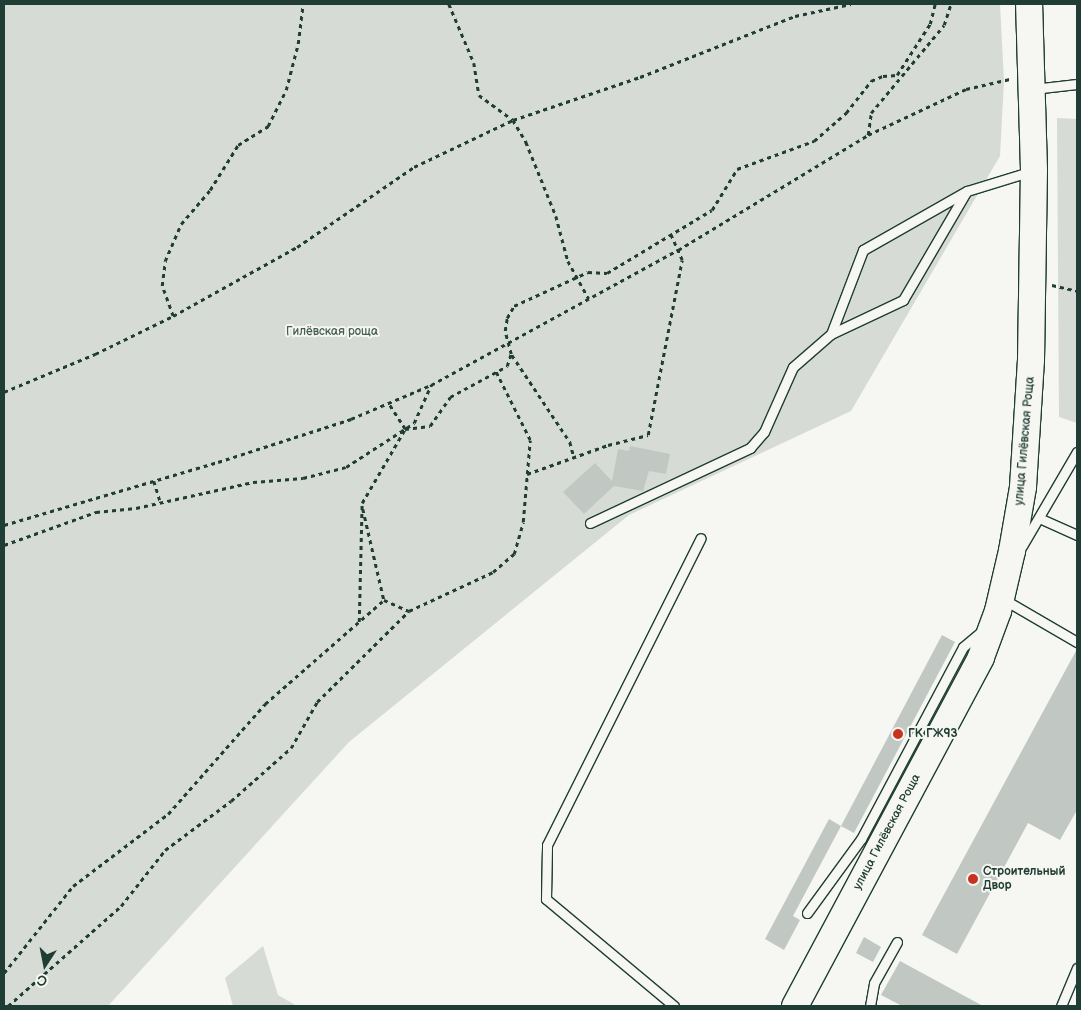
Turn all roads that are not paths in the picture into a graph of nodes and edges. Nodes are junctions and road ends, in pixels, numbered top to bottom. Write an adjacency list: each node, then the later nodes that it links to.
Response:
1 (1029, 4): 2 (street, улица Гилёвская Роща)
2 (1032, 82): 3 (lane); 4 (street, улица Гилёвская Роща)
3 (1077, 84)
4 (1034, 170): 5 (lane); 12 (street, улица Гилёвская Роща)
5 (967, 191): 6 (lane); 6 (lane)
6 (831, 334): 9 (lane)
7 (1077, 452): 8 (lane)
8 (1038, 518): 10 (lane); 12 (lane)
9 (590, 523)
10 (1077, 535)
11 (702, 538): 18 (lane)
12 (1008, 570): 13 (street, улица Гилёвская Роща)
13 (997, 610): 14 (lane); 15 (lane); 19 (street, улица Гилёвская Роща)
14 (1077, 642)
15 (807, 913)
16 (897, 942): 20 (lane)
17 (1077, 968): 21 (lane)
18 (674, 1006)
19 (795, 1006)
20 (870, 1006)
21 (1061, 1006)

